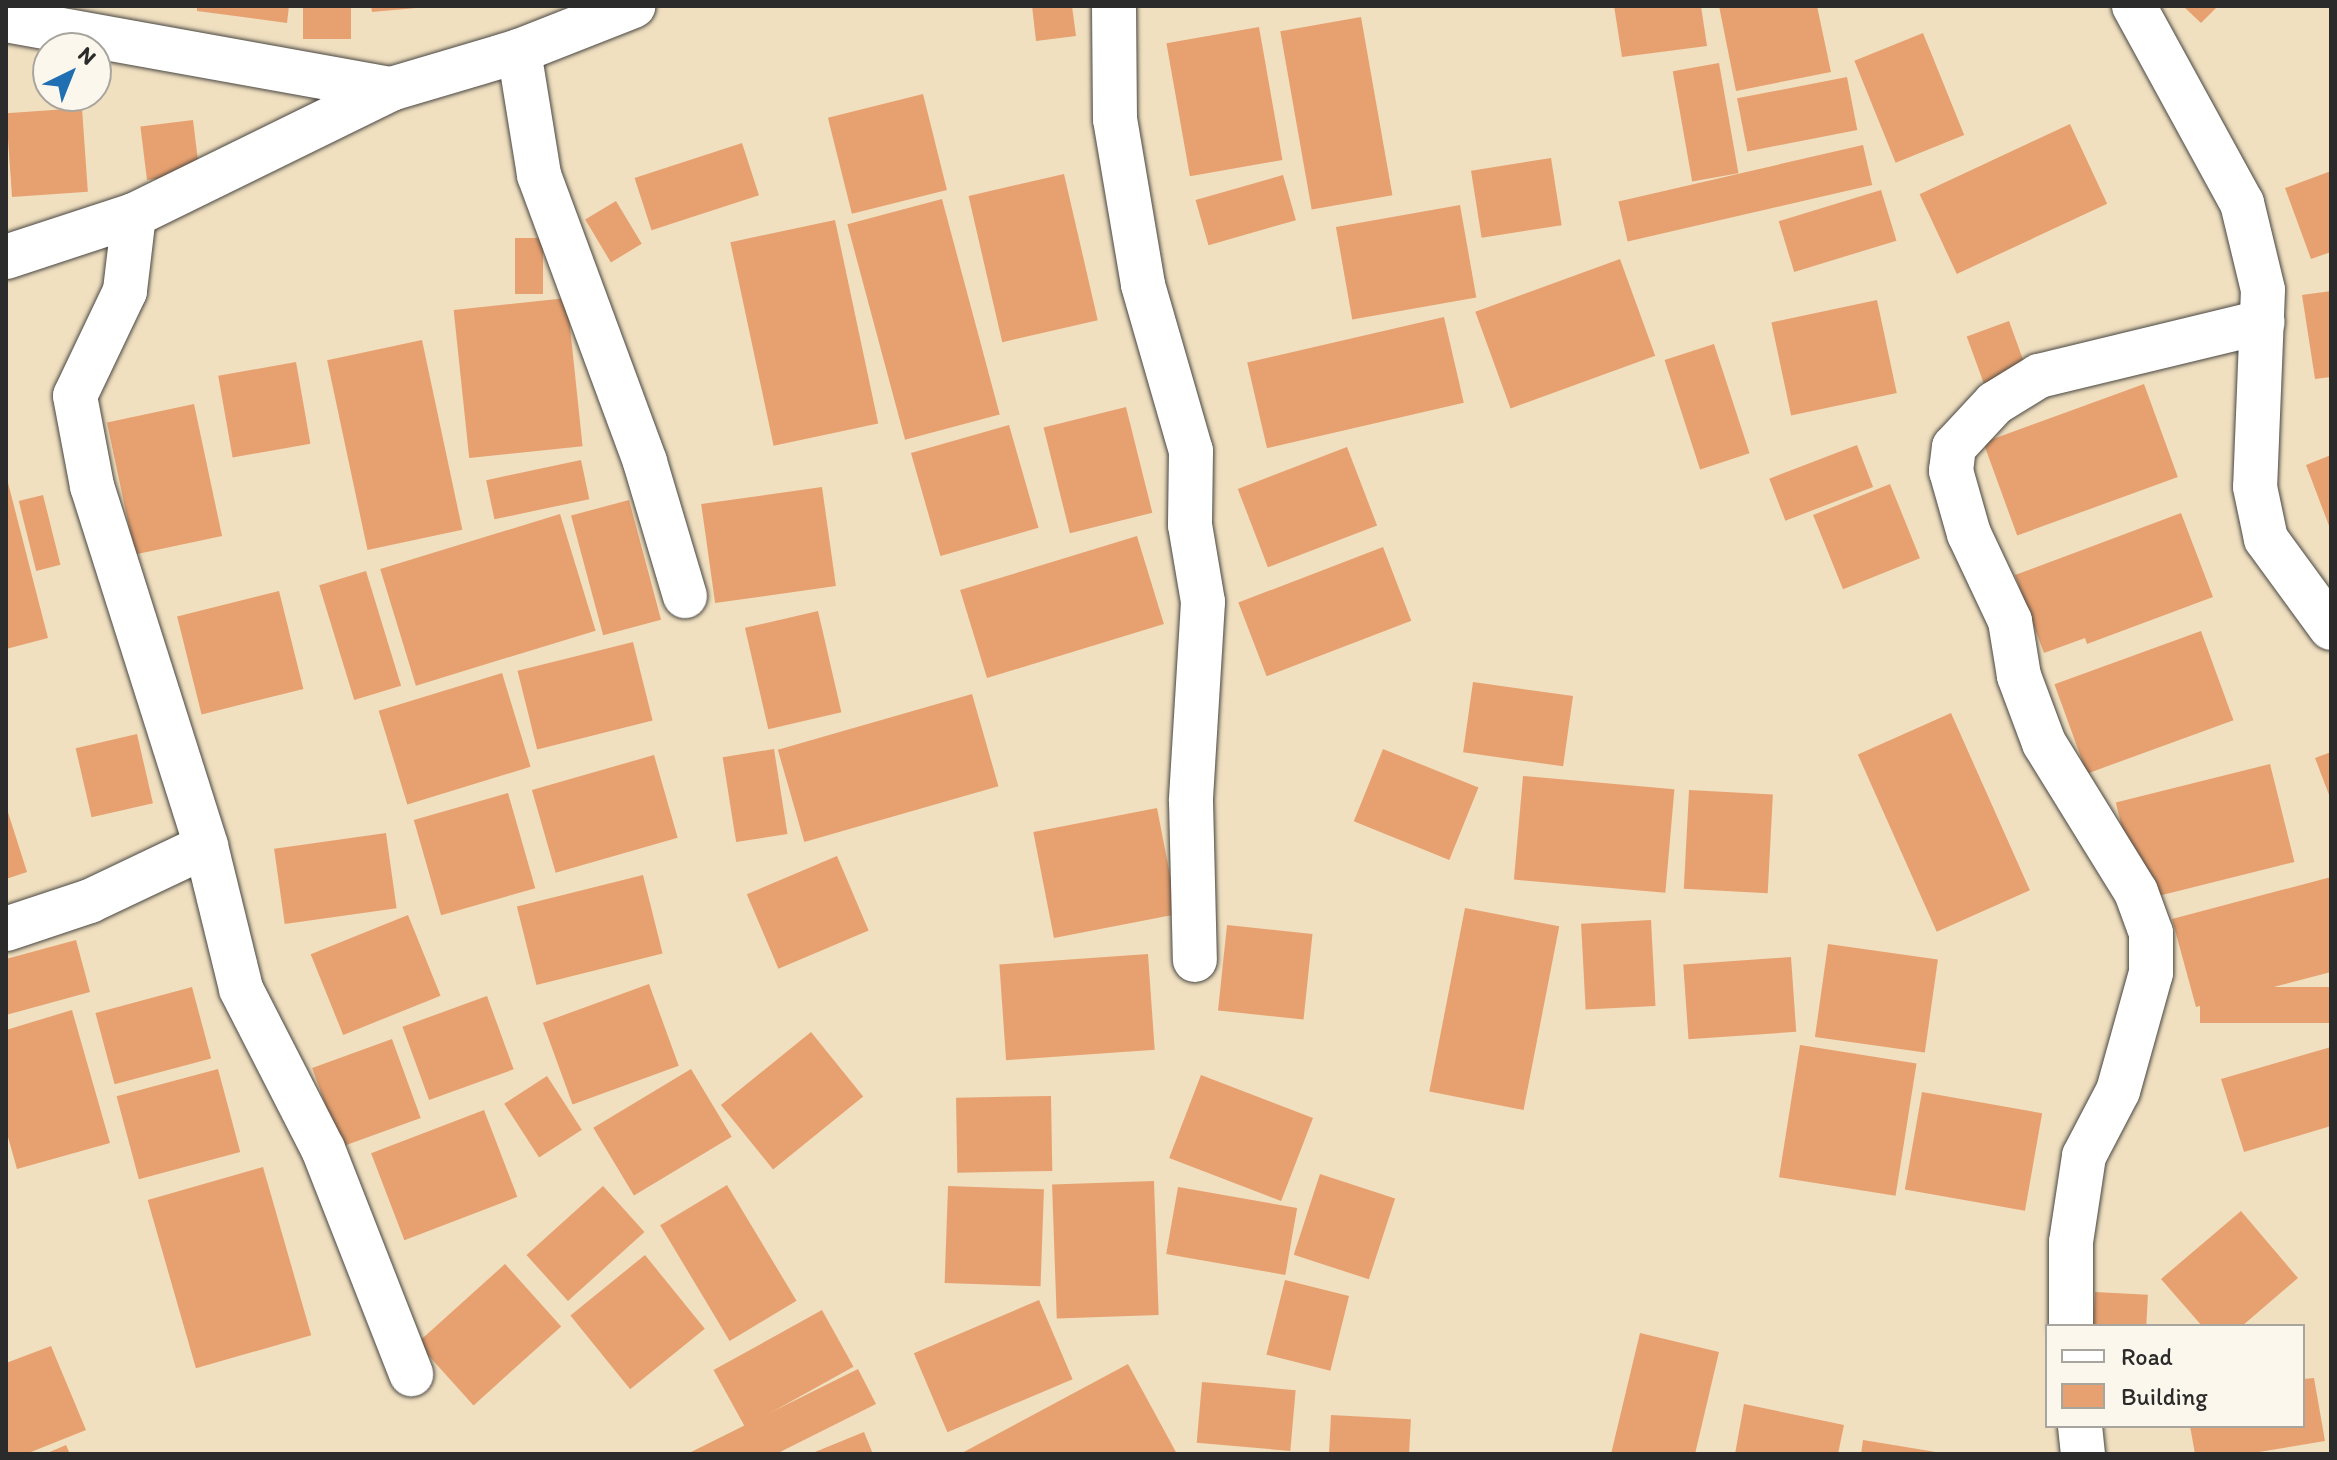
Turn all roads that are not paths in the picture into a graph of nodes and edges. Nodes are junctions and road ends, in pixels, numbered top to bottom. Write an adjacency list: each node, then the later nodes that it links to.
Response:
1 (633, 6): 5 (street)
2 (1114, 6): 14 (street)
3 (2134, 6): 9 (street)
4 (6, 20): 6 (street)
5 (519, 51): 6 (street); 10 (street)
6 (391, 89): 7 (street)
7 (134, 215): 8 (street); 12 (street)
8 (6, 257)
9 (2263, 322): 11 (street); 15 (street)
10 (685, 596)
11 (2331, 628)
12 (206, 846): 13 (street); 16 (street)
13 (6, 929)
14 (1195, 960)
15 (2071, 1324)
16 (411, 1374)
17 (2080, 1428): 18 (street)
18 (2083, 1454)

